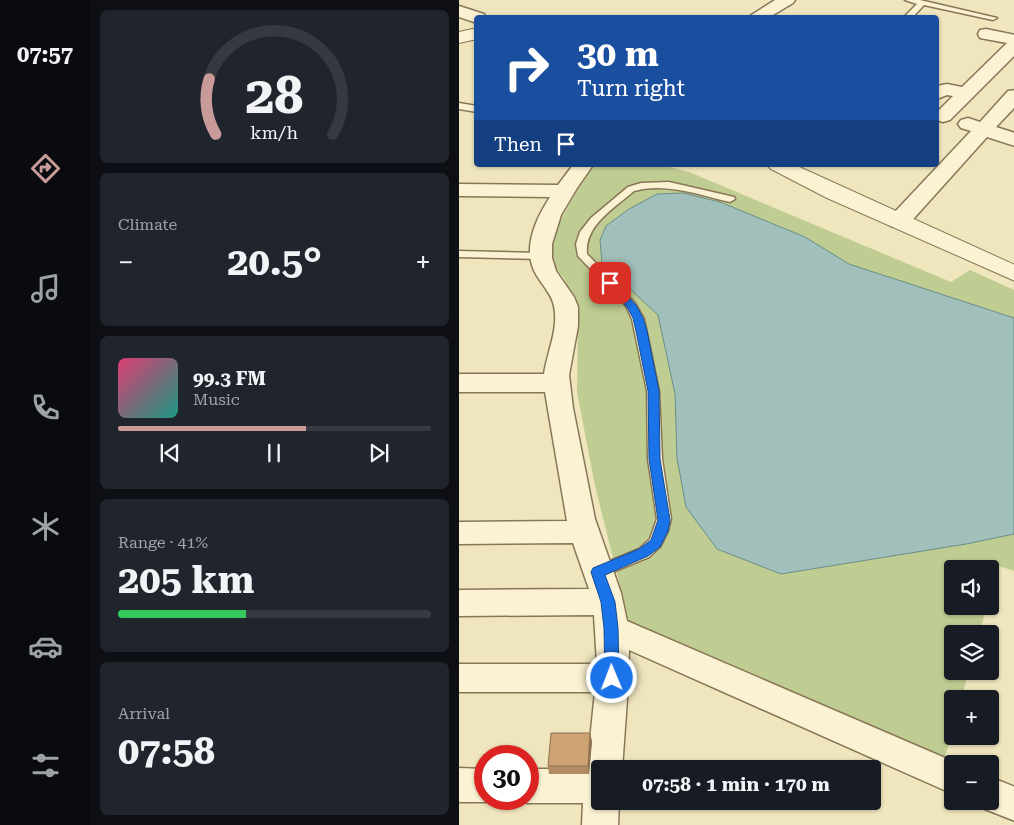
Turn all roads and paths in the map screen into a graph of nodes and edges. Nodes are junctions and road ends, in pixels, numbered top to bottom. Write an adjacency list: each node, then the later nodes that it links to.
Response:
1 (469, 0): 5 (street)
2 (787, 0): 6 (street)
3 (909, 0): 4 (lane)
4 (922, 3): 7 (lane); 9 (lane)
5 (459, 9): 8 (street)
6 (760, 15)
7 (910, 15)
8 (474, 16)
9 (993, 18)
10 (474, 34): 12 (street)
11 (986, 34): 13 (street)
12 (459, 38)
13 (1014, 40)
14 (1014, 45): 16 (street)
15 (939, 92): 16 (street)
16 (965, 94): 20 (street)
17 (1014, 96): 21 (street)
18 (459, 106): 19 (lane)
19 (474, 108)
20 (940, 115): 21 (street)
21 (983, 128): 22 (street); 28 (street)
22 (1014, 140)
23 (581, 167): 26 (street)
24 (782, 167): 28 (street)
25 (459, 190): 26 (street)
26 (563, 191): 30 (street)
27 (730, 199): 36 (lane)
28 (899, 221): 31 (street)
29 (459, 254): 30 (lane)
30 (541, 256): 33 (street)
31 (1014, 274)
32 (459, 383): 33 (street)
33 (556, 383): 34 (street)
34 (584, 532): 35 (street); 36 (street)
35 (459, 533)
36 (598, 572): 38 (street)
37 (459, 603): 38 (street)
38 (609, 615): 40 (street); 42 (street)
39 (459, 678): 40 (street)
40 (612, 678): 41 (street)
41 (605, 760)
42 (944, 774)
43 (459, 785): 44 (street)
44 (474, 785)
45 (539, 786): 46 (street)
46 (591, 786)
47 (999, 798): 48 (street)
48 (1014, 804)
49 (601, 810): 50 (street)
50 (600, 825)

